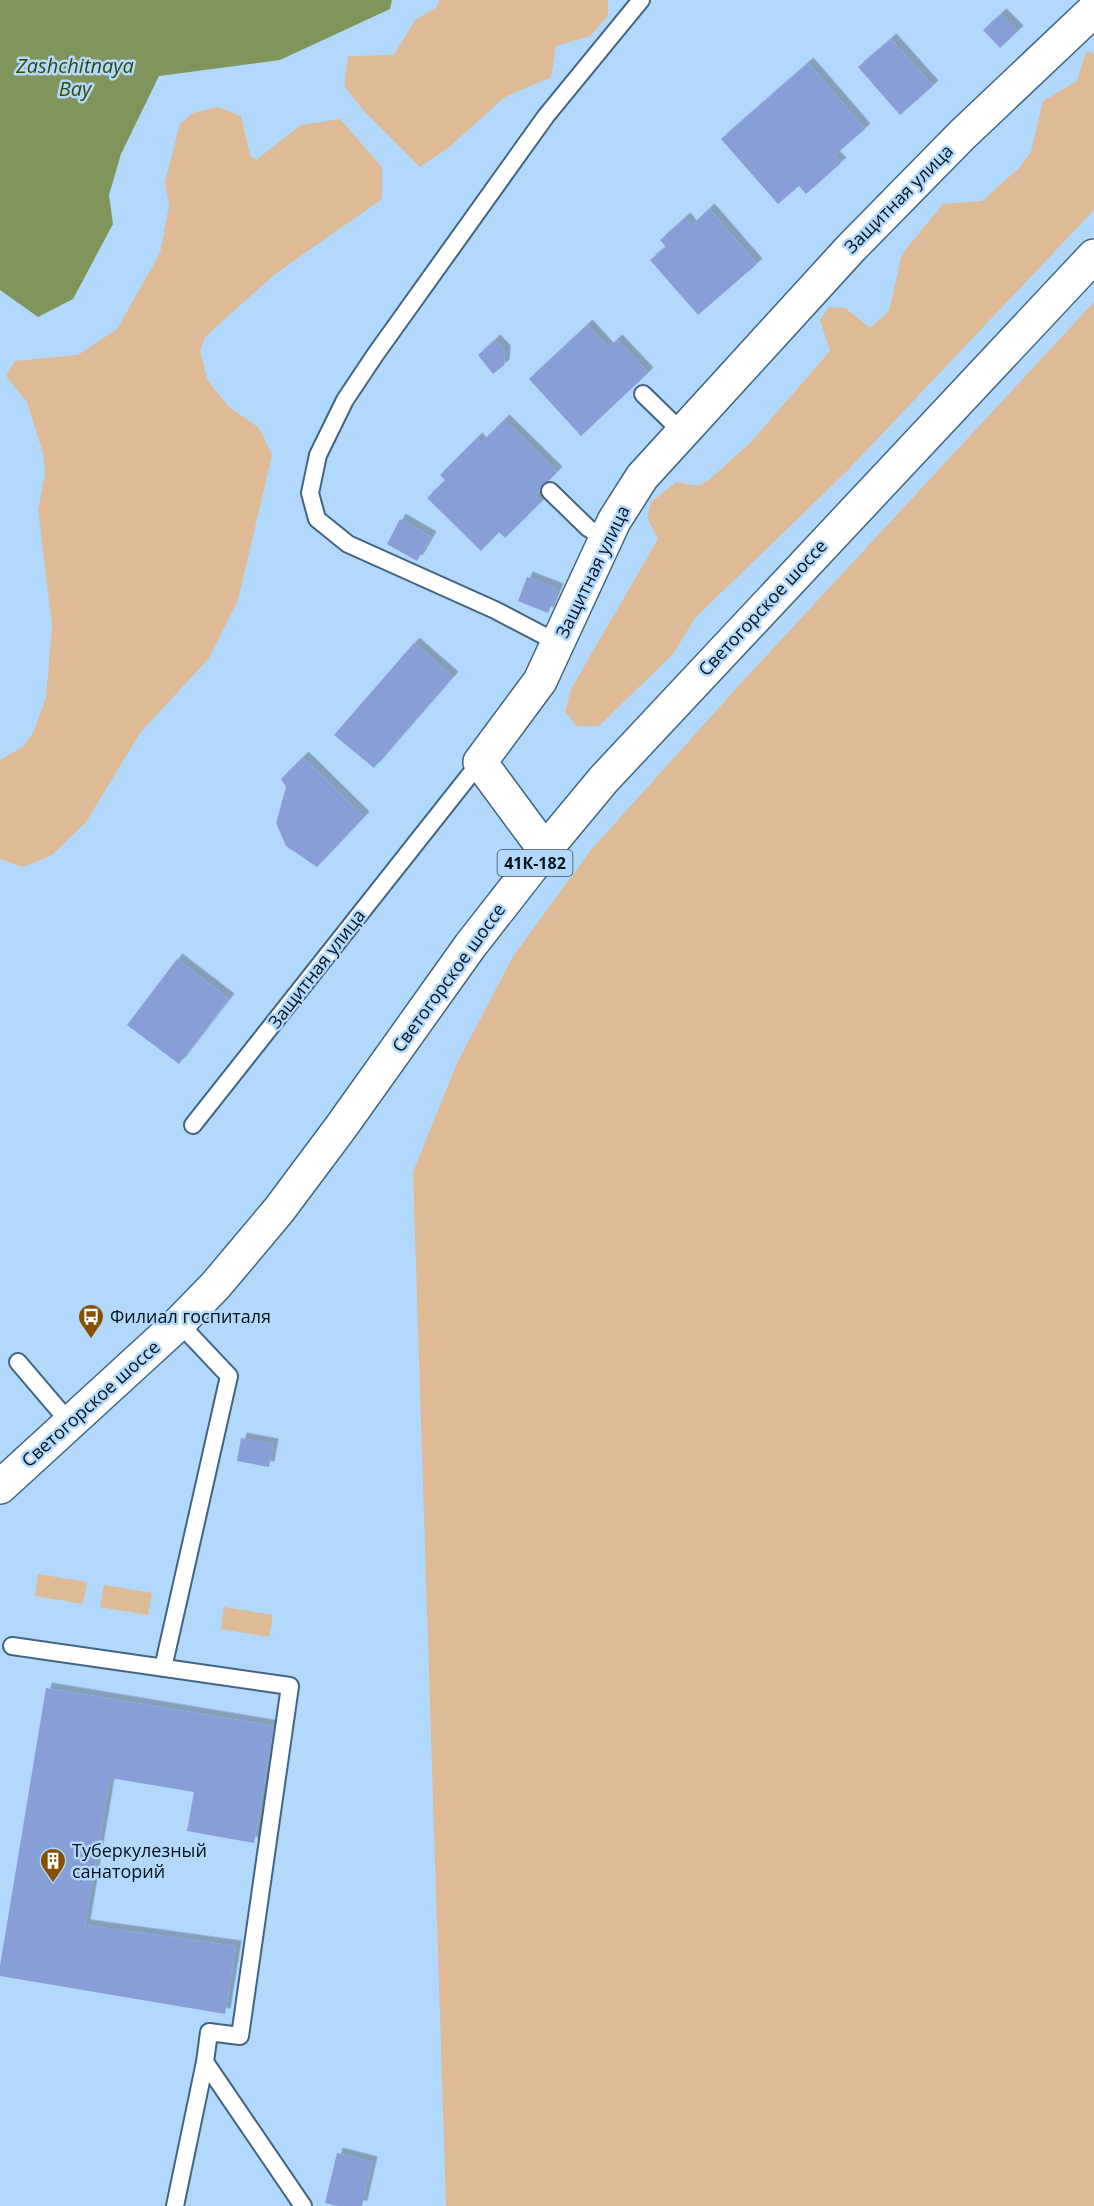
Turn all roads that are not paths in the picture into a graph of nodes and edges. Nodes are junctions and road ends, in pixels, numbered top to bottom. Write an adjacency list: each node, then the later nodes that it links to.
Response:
1 (641, 0): 8 (lane)
2 (1094, 10): 5 (main road, Защитная улица)
3 (1094, 256): 10 (main road, Светогорское шоссе / 41К-182)
4 (643, 394): 5 (lane)
5 (683, 433): 7 (main road, Защитная улица)
6 (550, 491): 7 (lane)
7 (606, 539): 8 (main road, Защитная улица)
8 (558, 644): 9 (main road, Защитная улица)
9 (480, 762): 10 (main road); 11 (lane, Защитная улица)
10 (545, 850): 12 (main road, Светогорское шоссе / 41К-182)
11 (193, 1125)
12 (179, 1323): 14 (main road, Светогорское шоссе / 41К-182); 17 (lane)
13 (18, 1362): 14 (lane)
14 (70, 1423): 15 (main road, Светогорское шоссе / 41К-182)
15 (0, 1487)
16 (12, 1646): 17 (lane)
17 (163, 1668): 18 (lane)
18 (205, 2062): 19 (lane); 20 (lane)
19 (175, 2206)
20 (303, 2206)

